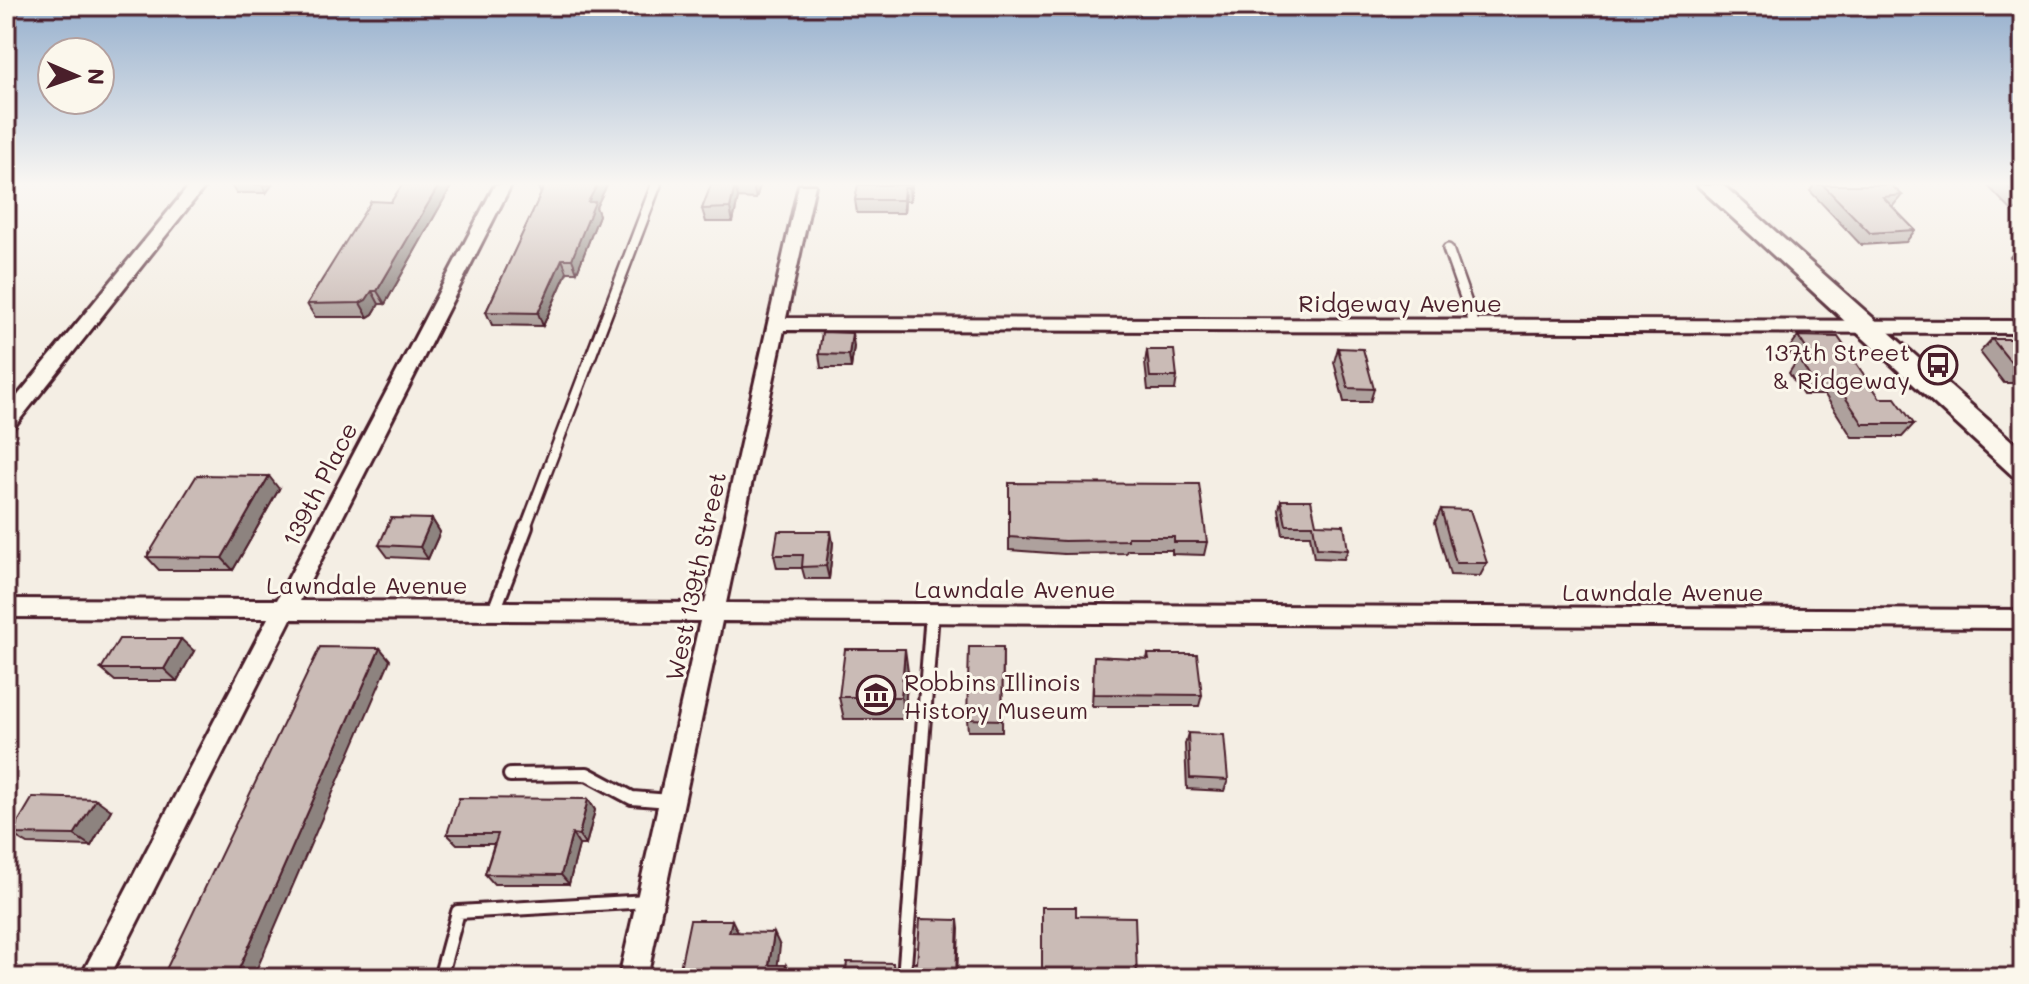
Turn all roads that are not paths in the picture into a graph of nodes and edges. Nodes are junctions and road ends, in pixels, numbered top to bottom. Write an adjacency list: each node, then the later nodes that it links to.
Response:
1 (161, 231): 11 (street)
2 (479, 231): 14 (street, 139th Place)
3 (639, 231): 15 (lane)
4 (797, 231): 7 (street, West 139th Street)
5 (1760, 231): 9 (main road)
6 (1448, 249): 8 (lane)
7 (776, 324): 8 (street, Ridgeway Avenue); 16 (street, West 139th Street)
8 (1475, 326): 9 (street, Ridgeway Avenue)
9 (1868, 327): 10 (street, Ridgeway Avenue); 12 (main road)
10 (2023, 327)
11 (6, 423)
12 (2023, 468)
13 (6, 608): 14 (street, Lawndale Avenue)
14 (284, 610): 15 (street, Lawndale Avenue); 22 (street, 139th Place)
15 (494, 611): 16 (street, Lawndale Avenue)
16 (713, 612): 17 (street, Lawndale Avenue); 20 (street, West 139th Street)
17 (932, 613): 18 (street, Lawndale Avenue); 25 (lane)
18 (2023, 619)
19 (510, 775): 20 (lane)
20 (672, 801): 21 (street, West 139th Street)
21 (650, 901): 23 (lane); 24 (street, West 139th Street)
22 (94, 978)
23 (440, 978)
24 (633, 978)
25 (904, 978)

